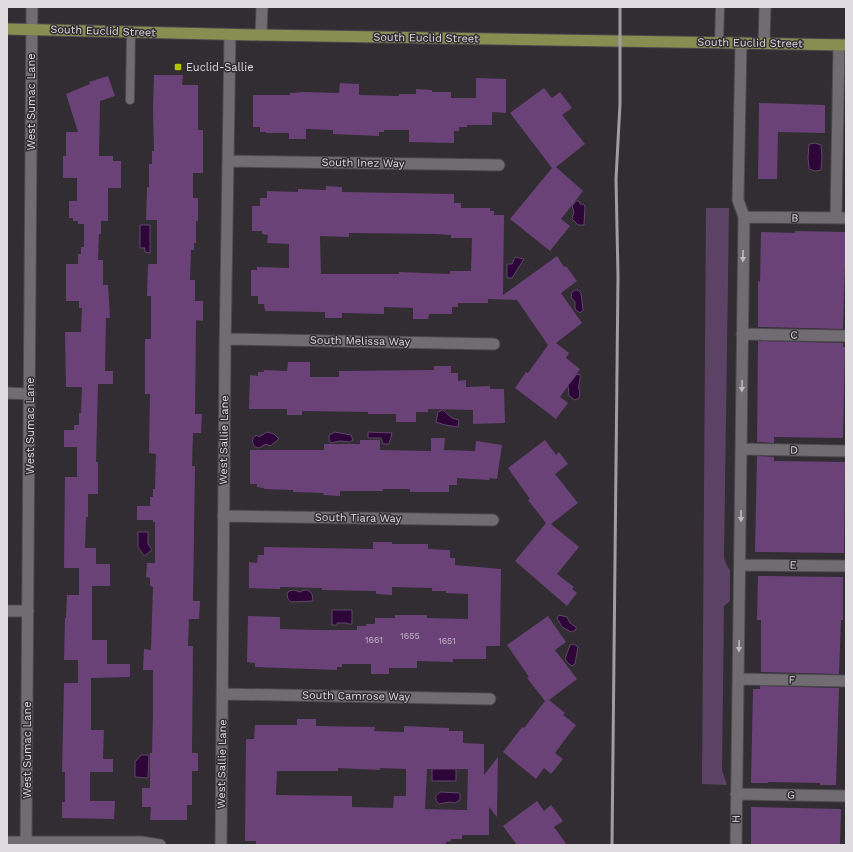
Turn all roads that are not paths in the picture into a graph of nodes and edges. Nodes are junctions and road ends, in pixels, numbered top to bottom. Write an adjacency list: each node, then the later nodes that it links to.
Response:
1 (32, 7): 6 (street, West Sumac Lane)
2 (262, 7): 9 (street)
3 (720, 7): 10 (lane)
4 (765, 7): 12 (street)
5 (7, 29): 6 (main road, South Euclid Street)
6 (32, 29): 7 (main road, South Euclid Street); 25 (street, West Sumac Lane)
7 (131, 32): 8 (main road, South Euclid Street); 14 (lane)
8 (230, 35): 9 (main road, South Euclid Street); 16 (street, West Sallie Lane)
9 (261, 35): 10 (main road, South Euclid Street)
10 (719, 43): 11 (main road, South Euclid Street)
11 (741, 43): 12 (main road, South Euclid Street); 18 (street, H)
12 (764, 43): 13 (main road, South Euclid Street)
13 (842, 45): 15 (street)
14 (130, 100)
15 (842, 107): 19 (street)
16 (228, 161): 17 (street, South Inez Way); 22 (street, West Sallie Lane)
17 (499, 165)
18 (744, 217): 19 (street, B); 20 (street, H, one-way to 20)
19 (841, 218)
20 (742, 334): 21 (street, C); 26 (street, H, one-way to 26)
21 (846, 336)
22 (225, 339): 23 (street, South Melissa Way); 28 (street, West Sallie Lane)
23 (494, 344)
24 (7, 393): 25 (street)
25 (30, 394): 33 (street, West Sumac Lane)
26 (741, 449): 27 (street, D); 30 (street, H, one-way to 30)
27 (846, 451)
28 (224, 516): 29 (street, South Tiara Way); 36 (street, West Sallie Lane)
29 (493, 520)
30 (740, 565): 31 (street, E); 34 (street, H, one-way to 34)
31 (846, 566)
32 (7, 611): 33 (street)
33 (28, 611): 41 (street, West Sumac Lane)
34 (738, 679): 35 (street, F); 38 (street, H)
35 (846, 681)
36 (222, 694): 37 (street, South Camrose Way); 43 (street, West Sallie Lane)
37 (490, 699)
38 (736, 794): 39 (street, G); 44 (street, H)
39 (846, 796)
40 (7, 842): 41 (street)
41 (26, 844): 42 (street)
42 (160, 845)
43 (221, 845)
44 (736, 845)

